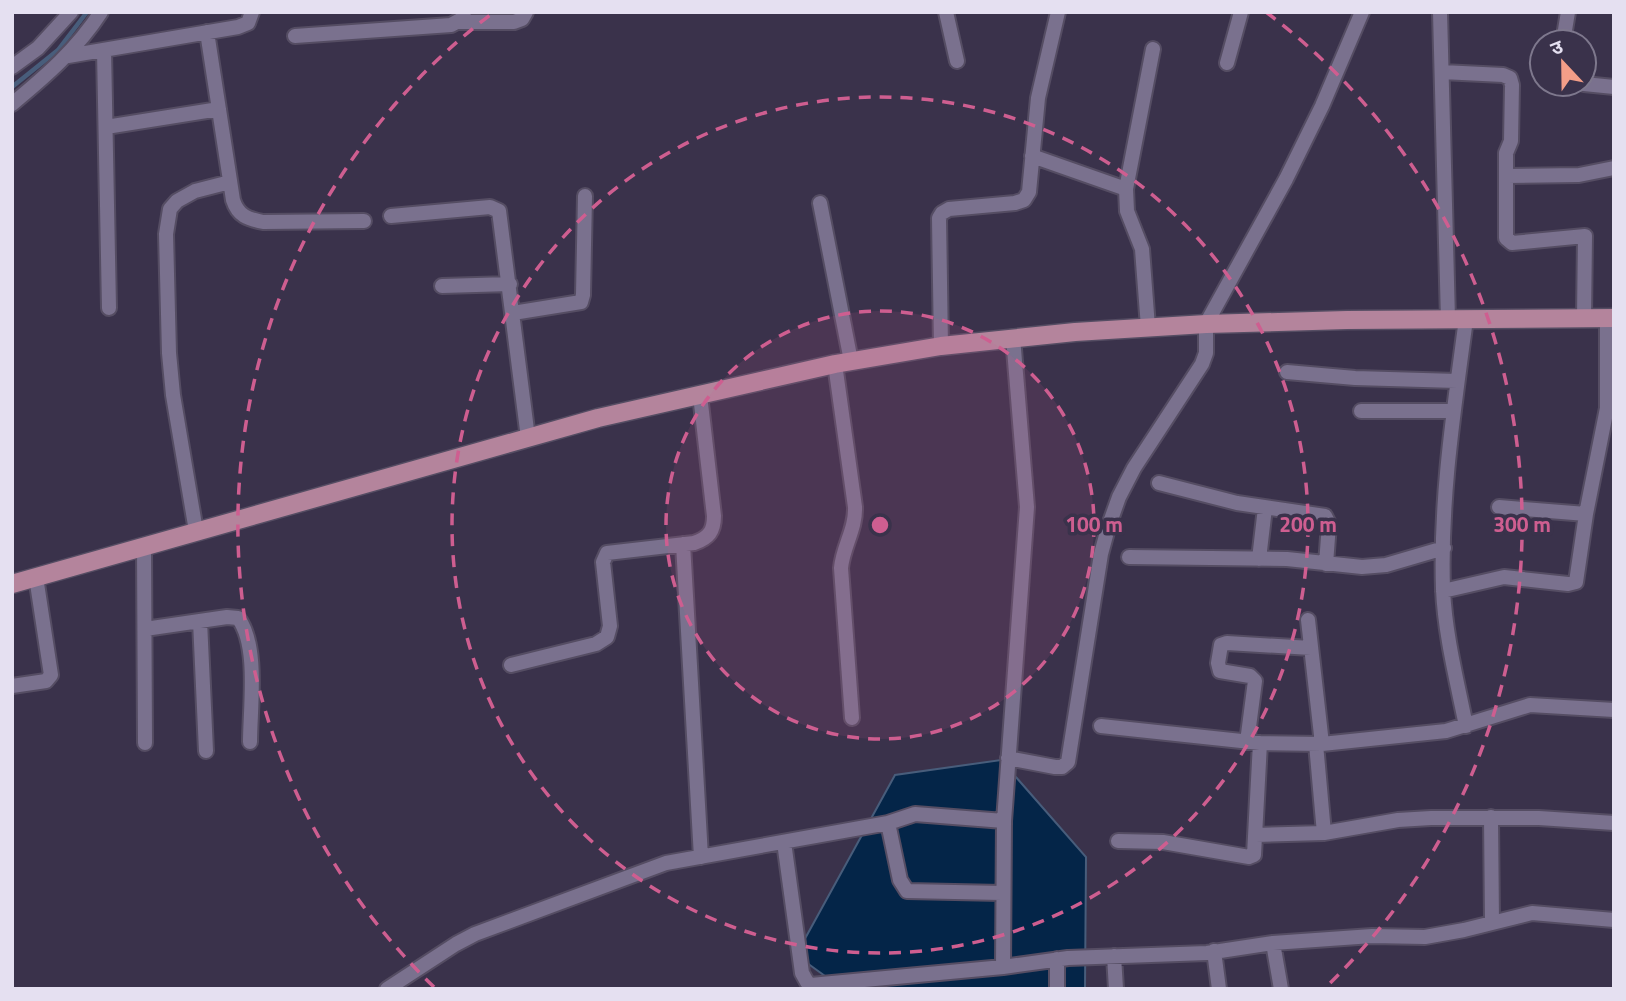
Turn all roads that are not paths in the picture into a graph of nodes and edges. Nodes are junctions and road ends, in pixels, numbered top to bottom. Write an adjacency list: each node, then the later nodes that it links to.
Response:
1 (71, 12): 18 (street)
2 (101, 12): 15 (street)
3 (252, 12): 11 (street)
4 (526, 12): 10 (street)
5 (946, 12): 16 (street)
6 (1058, 12): 23 (street)
7 (1241, 12): 17 (street)
8 (1362, 12): 39 (street)
9 (1440, 12): 19 (street)
10 (462, 17): 12 (street)
11 (207, 32): 14 (street); 21 (street)
12 (295, 36)
13 (1153, 49): 27 (street)
14 (104, 50): 15 (street); 22 (street)
15 (68, 56): 20 (street)
16 (957, 61)
17 (1227, 63)
18 (12, 67)
19 (1442, 72): 25 (street); 38 (street)
20 (12, 104)
21 (219, 109): 22 (street); 26 (street)
22 (106, 127): 34 (street)
23 (1032, 156): 27 (street); 42 (street)
24 (1614, 168): 25 (street)
25 (1507, 176): 36 (street)
26 (230, 182): 31 (street); 54 (street)
27 (1126, 189): 40 (street)
28 (585, 196): 35 (street)
29 (820, 203): 43 (street)
30 (391, 215): 32 (street)
31 (364, 221)
32 (509, 284): 33 (street); 35 (street)
33 (442, 286)
34 (109, 309)
35 (513, 313): 49 (street)
36 (1584, 318): 37 (main road); 38 (main road)
37 (1610, 318): 53 (street)
38 (1457, 319): 39 (main road); 45 (street)
39 (1217, 324): 40 (main road); 79 (street)
40 (1148, 327): 41 (main road)
41 (1013, 337): 42 (main road); 79 (street)
42 (941, 346): 43 (main road)
43 (843, 363): 46 (main road); 71 (street)
44 (1287, 372): 45 (street)
45 (1457, 381): 48 (street)
46 (699, 394): 49 (main road); 55 (street)
47 (1361, 411): 48 (street)
48 (1453, 411): 57 (street)
49 (528, 438): 54 (main road)
50 (1159, 483): 52 (street)
51 (1499, 507): 53 (street)
52 (1265, 508): 59 (street); 60 (street)
53 (1586, 514): 63 (street)
54 (196, 531): 56 (main road)
55 (683, 544): 68 (street); 88 (street)
56 (144, 546): 61 (main road); 66 (street)
57 (1444, 548): 60 (street); 63 (street)
58 (1129, 557): 59 (street)
59 (1259, 559): 60 (street)
60 (1326, 564)
61 (36, 577): 62 (main road); 69 (street)
62 (12, 584)
63 (1443, 591): 73 (street)
64 (1308, 620): 67 (street)
65 (200, 621): 66 (street); 74 (street); 78 (street)
66 (145, 629): 75 (street)
67 (1311, 648): 76 (street); 77 (street)
68 (512, 664)
69 (12, 686)
70 (1614, 710): 73 (street)
71 (852, 718)
72 (1101, 726): 76 (street)
73 (1466, 726): 77 (street)
74 (250, 742)
75 (145, 743)
76 (1253, 743): 77 (street); 85 (street)
77 (1319, 744): 84 (street)
78 (206, 751)
79 (1008, 758): 81 (street)
80 (1491, 817): 83 (street); 84 (street); 91 (street)
81 (1004, 821): 82 (street); 89 (street)
82 (888, 823): 87 (street); 89 (street)
83 (1614, 823)
84 (1324, 833): 85 (street)
85 (1256, 835): 86 (street)
86 (1118, 841)
87 (784, 842): 88 (street); 96 (street)
88 (701, 857): 97 (street)
89 (1002, 893): 96 (street)
90 (1614, 920): 91 (street)
91 (1492, 923): 92 (street)
92 (1273, 943): 93 (street); 101 (street)
93 (1214, 951): 94 (street); 100 (street)
94 (1114, 956): 95 (street); 99 (street)
95 (1068, 958): 96 (street); 98 (street)
96 (1003, 967)
97 (387, 989)
98 (1057, 989)
99 (1116, 989)
100 (1219, 989)
101 (1281, 989)

